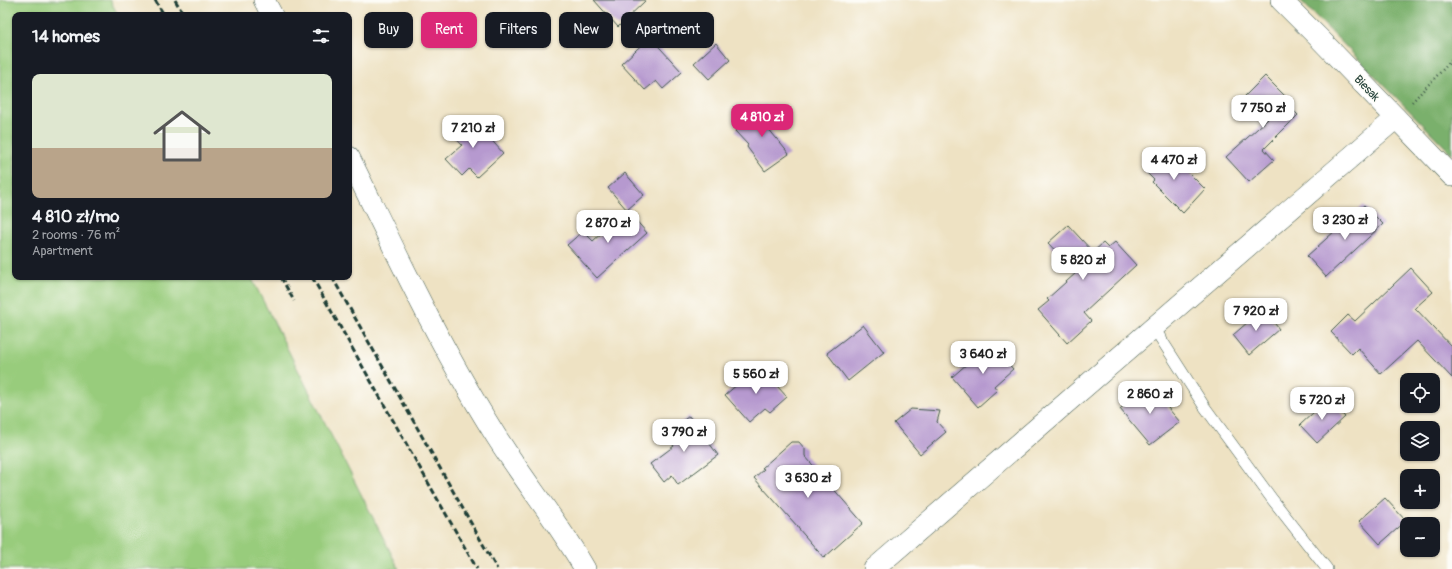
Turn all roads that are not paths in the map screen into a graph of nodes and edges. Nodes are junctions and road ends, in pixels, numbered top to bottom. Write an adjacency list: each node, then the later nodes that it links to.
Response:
1 (264, 0): 3 (street)
2 (1281, 0): 4 (street, Biesak)
3 (270, 12)
4 (1396, 118): 6 (street, Biesak); 7 (street)
5 (352, 163): 8 (street)
6 (1452, 176)
7 (1154, 328): 9 (street); 10 (lane)
8 (585, 569)
9 (874, 569)
10 (1326, 569)

